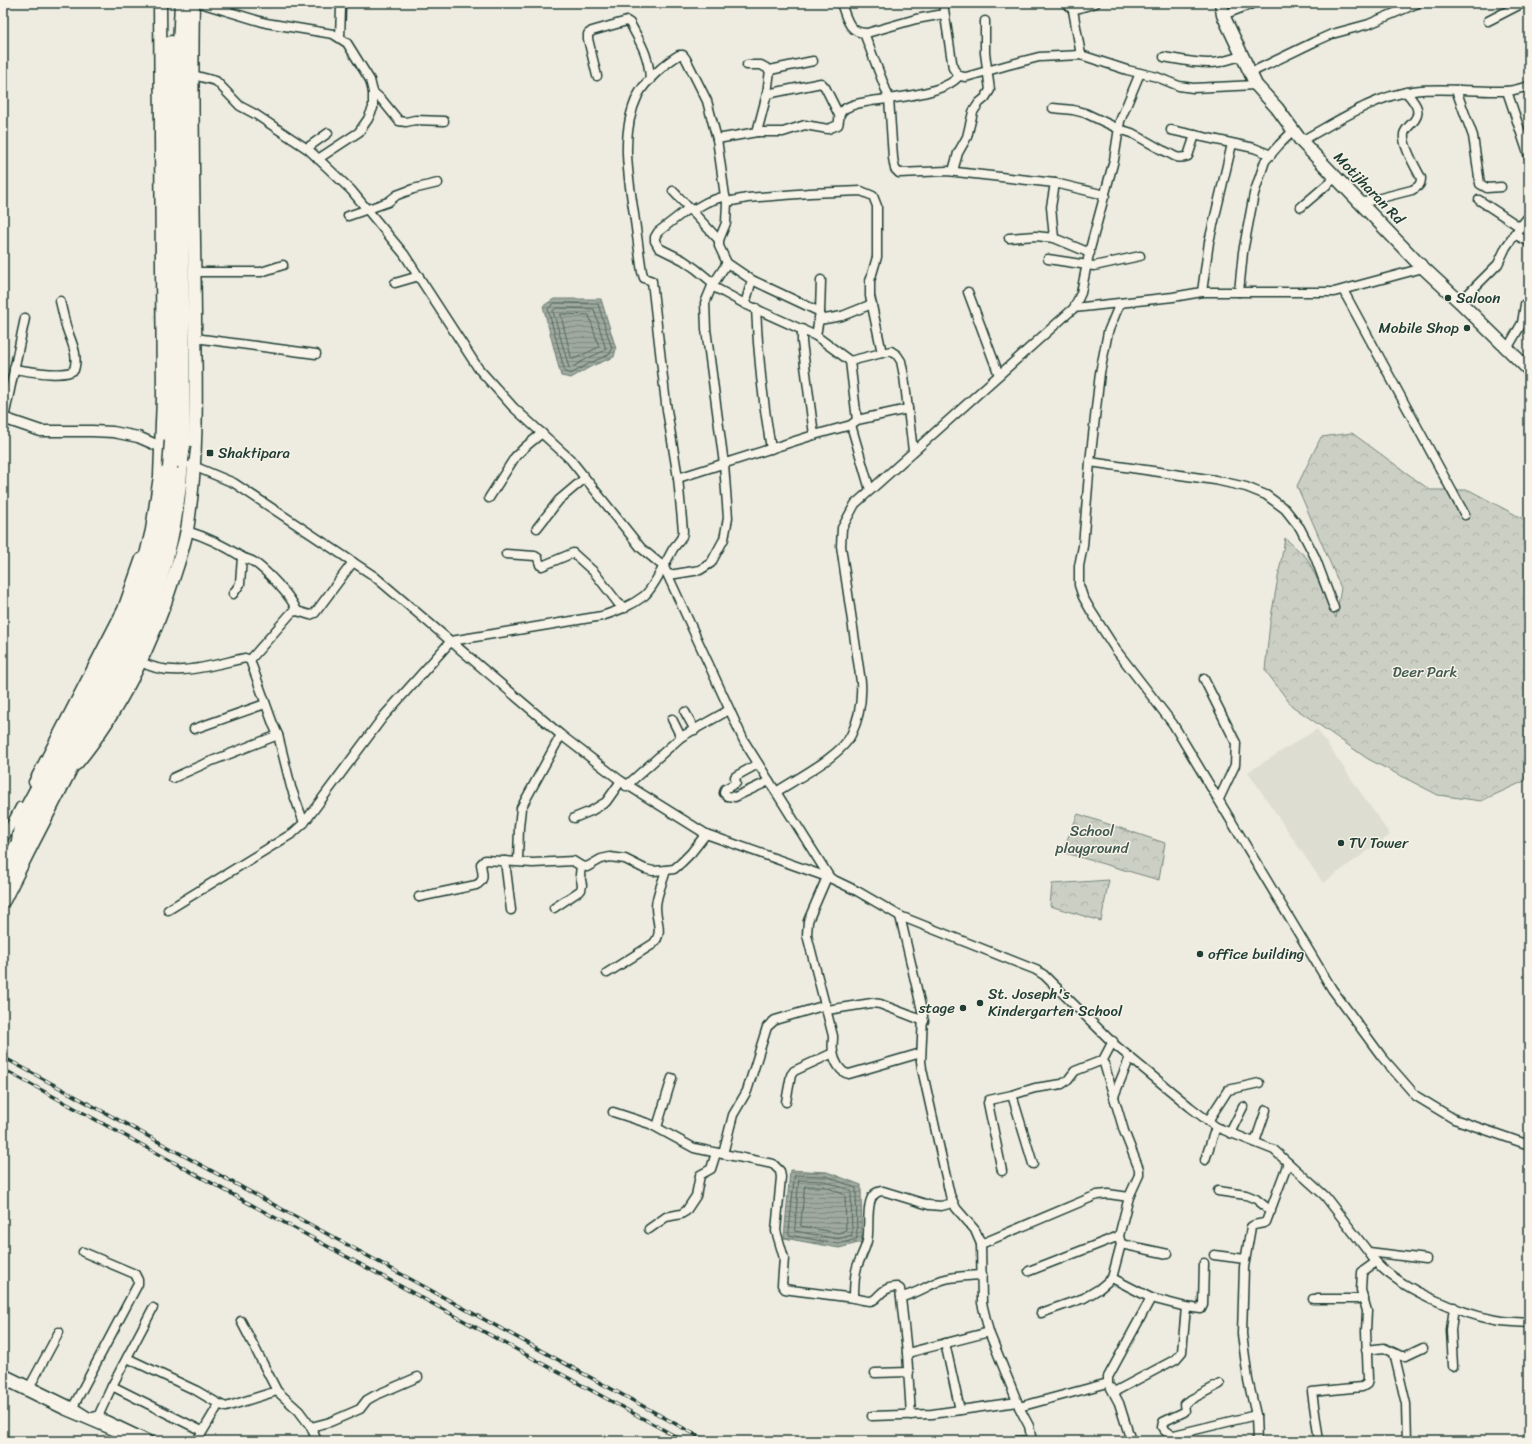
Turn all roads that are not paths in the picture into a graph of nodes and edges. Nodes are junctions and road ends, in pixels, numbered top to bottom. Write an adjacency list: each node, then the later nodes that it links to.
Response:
1 (160, 3): 121 (main road)
2 (172, 3): 58 (highway)
3 (182, 3): 58 (highway)
4 (193, 3): 30 (main road)
5 (200, 3): 20 (street)
6 (841, 3): 19 (street)
7 (943, 3): 16 (street)
8 (1066, 3): 13 (street)
9 (1096, 3): 13 (street)
10 (1254, 3): 15 (street)
11 (1418, 3): 29 (street)
12 (1523, 3): 18 (street)
13 (1072, 7): 21 (street)
14 (341, 8): 20 (street)
15 (1222, 9): 22 (main road, Motijharan Rd)
16 (944, 14): 19 (street); 32 (street)
17 (985, 21): 27 (street)
18 (1488, 21)
19 (864, 33): 41 (street)
20 (340, 37): 38 (street)
21 (1081, 55): 27 (street); 28 (street)
22 (1242, 56): 23 (street); 29 (main road, Motijharan Rd)
23 (1164, 57)
24 (814, 61): 26 (street)
25 (747, 65): 26 (street)
26 (770, 70): 40 (street)
27 (987, 72): 32 (street); 59 (street)
28 (1140, 73): 34 (street); 45 (street)
29 (1250, 74): 34 (main road, Motijharan Rd)
30 (193, 75): 54 (street); 86 (main road)
31 (597, 76): 33 (street)
32 (959, 76): 41 (street)
33 (650, 80): 51 (street); 128 (street)
34 (1256, 85): 47 (main road, Motijharan Rd)
35 (1529, 86): 37 (street)
36 (1456, 90): 37 (street); 39 (street); 63 (street)
37 (1506, 91): 56 (street)
38 (373, 92): 44 (street); 57 (street)
39 (1406, 92): 52 (street); 68 (street)
40 (767, 94): 43 (street); 48 (street)
41 (889, 98): 43 (street); 59 (street)
42 (1053, 108): 45 (street)
43 (839, 115): 48 (street)
44 (444, 121)
45 (1119, 129): 50 (street); 65 (street)
46 (1171, 130): 50 (street)
47 (1293, 131): 52 (main road, Motijharan Rd); 55 (street)
48 (757, 132): 51 (street)
49 (328, 133): 54 (street)
50 (1195, 136): 53 (street)
51 (717, 139): 66 (street)
52 (1301, 141): 60 (main road, Motijharan Rd)
53 (1232, 144): 55 (street); 94 (street)
54 (306, 148): 57 (street)
55 (1271, 155): 95 (street)
56 (1529, 157)
57 (318, 159): 70 (street)
58 (177, 162): 141 (highway, bridge)
59 (953, 171): 61 (street)
60 (1336, 177): 68 (main road, Motijharan Rd); 69 (street)
61 (1055, 183): 65 (street); 76 (street)
62 (438, 184): 70 (street)
63 (1501, 188)
64 (673, 191): 71 (street)
65 (1105, 195): 79 (street)
66 (726, 199): 71 (street); 77 (street); 100 (street)
67 (1479, 200): 74 (street)
68 (1361, 203): 85 (main road, Motijharan Rd)
69 (1301, 207)
70 (368, 210): 72 (street); 87 (street)
71 (690, 210): 77 (street); 91 (street)
72 (348, 216)
73 (1529, 216): 74 (street)
74 (1517, 230): 78 (street); 97 (street)
75 (1009, 238): 76 (street)
76 (1054, 238): 79 (street)
77 (719, 240): 82 (street)
78 (1529, 242)
79 (1090, 253): 84 (street)
80 (1140, 256): 84 (street)
81 (1048, 259): 84 (street)
82 (727, 262): 88 (street); 91 (street)
83 (283, 265): 86 (street)
84 (1087, 266): 103 (street)
85 (1423, 268): 92 (street); 97 (main road, Motijharan Rd)
86 (195, 272): 108 (main road)
87 (418, 276): 90 (street); 119 (street)
88 (752, 280): 99 (street); 104 (street)
89 (821, 280): 104 (street)
90 (394, 283)
91 (713, 285): 99 (street); 125 (street)
92 (1343, 290): 95 (street); 131 (street)
93 (968, 292): 115 (street)
94 (1202, 292): 95 (street); 98 (street)
95 (1239, 292)
96 (60, 301): 113 (street)
97 (1460, 302): 109 (main road, Motijharan Rd)
98 (1120, 303): 103 (street); 124 (street)
99 (745, 304): 102 (street)
100 (872, 304): 104 (street); 110 (street)
101 (1525, 304): 109 (street)
102 (756, 308): 106 (street); 122 (street)
103 (1074, 308): 115 (street)
104 (819, 316): 107 (street)
105 (25, 318): 113 (street)
106 (802, 330): 107 (street); 120 (street)
107 (816, 336): 112 (street)
108 (195, 338): 111 (street); 126 (main road)
109 (1507, 349): 114 (main road, Motijharan Rd)
110 (882, 353): 112 (street); 116 (street)
111 (316, 354)
112 (850, 360): 118 (street)
113 (14, 369): 117 (street)
114 (1529, 370)
115 (998, 375): 123 (street)
116 (908, 409): 118 (street); 123 (street)
117 (4, 418): 121 (street)
118 (854, 423): 120 (street); 129 (street)
119 (542, 433): 127 (street); 130 (street)
120 (814, 435): 122 (street)
121 (161, 447): 126 (street); 134 (main road)
122 (772, 449): 125 (street)
123 (913, 451): 129 (street)
124 (1090, 462): 143 (street); 164 (street)
125 (724, 464): 128 (street); 139 (street)
126 (195, 467): 133 (main road); 137 (street)
127 (585, 478): 132 (street); 138 (street)
128 (678, 478): 138 (street)
129 (870, 490): 163 (street)
130 (489, 498)
131 (1465, 515)
132 (537, 528)
133 (187, 531): 136 (street); 147 (main road)
134 (150, 540): 168 (street); 169 (main road)
135 (506, 554): 142 (street)
136 (242, 557): 140 (street); 144 (street)
137 (353, 562): 144 (street); 145 (street)
138 (664, 567): 139 (street); 142 (street)
139 (669, 575): 150 (street)
140 (233, 594)
141 (147, 599): 159 (highway); 169 (highway)
142 (625, 608): 145 (street)
143 (1334, 608)
144 (297, 611): 146 (street)
145 (451, 640): 155 (street); 166 (street)
146 (250, 660): 147 (street); 149 (street)
147 (140, 662): 159 (main road)
148 (1204, 679): 164 (street)
149 (265, 704): 153 (street); 156 (street)
150 (729, 710): 154 (street); 158 (street)
151 (685, 712): 154 (street)
152 (672, 719): 157 (street)
153 (194, 729)
154 (695, 730): 157 (street)
155 (561, 734): 162 (street); 171 (street)
156 (278, 735): 160 (street); 166 (street)
157 (681, 737): 162 (street)
158 (758, 764): 161 (street); 161 (street)
159 (66, 778): 177 (highway)
160 (173, 778)
161 (769, 781): 163 (street)
162 (624, 783): 165 (street); 167 (street)
163 (776, 792): 175 (street)
164 (1219, 798): 203 (street)
165 (574, 818)
166 (304, 823): 179 (street)
167 (706, 834): 173 (street); 175 (street)
168 (3, 840)
169 (18, 843): 174 (highway)
170 (505, 861): 171 (street); 176 (street); 180 (street)
171 (518, 861): 172 (street)
172 (581, 866): 173 (street); 178 (street)
173 (666, 870): 182 (street)
174 (3, 873)
175 (828, 878): 181 (street); 183 (street)
176 (419, 897)
177 (3, 900)
178 (554, 908)
179 (168, 910)
180 (511, 910)
181 (900, 916): 184 (street); 185 (street)
182 (607, 973)
183 (826, 1008): 184 (street); 186 (street); 204 (street)
184 (924, 1022): 187 (street)
185 (1113, 1041): 188 (street); 189 (street)
186 (833, 1053): 187 (street); 194 (street)
187 (921, 1053): 211 (street)
188 (1130, 1057): 193 (street); 198 (street)
189 (1103, 1060): 192 (street); 193 (street)
190 (672, 1078): 199 (street)
191 (1259, 1083): 198 (street)
192 (1012, 1095): 207 (street); 208 (street)
193 (1114, 1096): 210 (street)
194 (786, 1102)
195 (1243, 1107): 201 (street)
196 (1266, 1110): 202 (street)
197 (613, 1112): 199 (street)
198 (1208, 1121): 200 (street)
199 (656, 1127): 204 (street)
200 (1216, 1127): 201 (street); 205 (street)
201 (1230, 1133): 202 (street)
202 (1255, 1142): 206 (street)
203 (1529, 1146)
204 (720, 1153): 213 (street); 228 (street)
205 (1205, 1160)
206 (1288, 1163): 212 (street); 217 (street)
207 (1033, 1164)
208 (1002, 1170)
209 (1218, 1191): 212 (street)
210 (1129, 1198): 214 (street); 215 (street)
211 (953, 1203): 215 (street); 228 (street)
212 (1271, 1210): 220 (street)
213 (648, 1229)
214 (1120, 1240): 218 (street); 224 (street); 226 (street)
215 (981, 1244): 225 (street)
216 (83, 1252): 260 (street)
217 (1369, 1252): 221 (street); 222 (street)
218 (1168, 1254)
219 (1214, 1255): 220 (street)
220 (1245, 1259): 263 (street)
221 (1426, 1259)
222 (1376, 1262): 231 (street); 233 (street)
223 (1204, 1263): 232 (street)
224 (1029, 1271)
225 (982, 1275): 227 (street); 239 (street)
226 (1112, 1278): 229 (street); 235 (street)
227 (902, 1297): 228 (street); 243 (street)
228 (854, 1298)
229 (1151, 1298): 232 (street); 252 (street)
230 (1313, 1299): 231 (street)
231 (1364, 1299): 242 (street)
232 (1186, 1306): 257 (street)
233 (1454, 1307): 237 (street); 246 (street)
234 (154, 1308): 245 (street)
235 (1042, 1313)
236 (242, 1321): 256 (street)
237 (1529, 1323)
238 (59, 1332): 254 (street)
239 (989, 1332): 240 (street); 259 (street)
240 (946, 1343): 243 (street); 261 (street)
241 (1423, 1348): 244 (street)
242 (1366, 1350): 244 (street); 277 (street)
243 (907, 1353): 247 (street)
244 (1394, 1353): 278 (street)
245 (127, 1358): 255 (street); 258 (street)
246 (1453, 1366)
247 (909, 1372): 249 (street); 262 (street)
248 (3, 1373): 254 (street)
249 (875, 1373)
250 (418, 1377): 266 (street)
251 (3, 1380): 265 (street)
252 (1108, 1383): 257 (street); 259 (street)
253 (1220, 1384): 268 (street)
254 (30, 1386): 260 (street)
255 (112, 1386): 265 (street); 267 (street)
256 (277, 1391): 258 (street); 266 (street)
257 (1114, 1392): 275 (street)
258 (219, 1404): 267 (street)
259 (1018, 1404): 261 (street); 269 (street)
260 (73, 1407): 265 (street)
261 (960, 1410): 262 (street)
262 (910, 1415): 264 (street)
263 (1256, 1415): 268 (street); 276 (street)
264 (872, 1416)
265 (97, 1420): 270 (street); 271 (street)
266 (311, 1427): 273 (street)
267 (202, 1431): 272 (street)
268 (1176, 1438)
269 (1032, 1440): 274 (street)
270 (137, 1441)
271 (151, 1441)
272 (197, 1441)
273 (317, 1441)
274 (1015, 1441)
275 (1131, 1441)
276 (1258, 1441)
277 (1319, 1441)
278 (1407, 1441)

